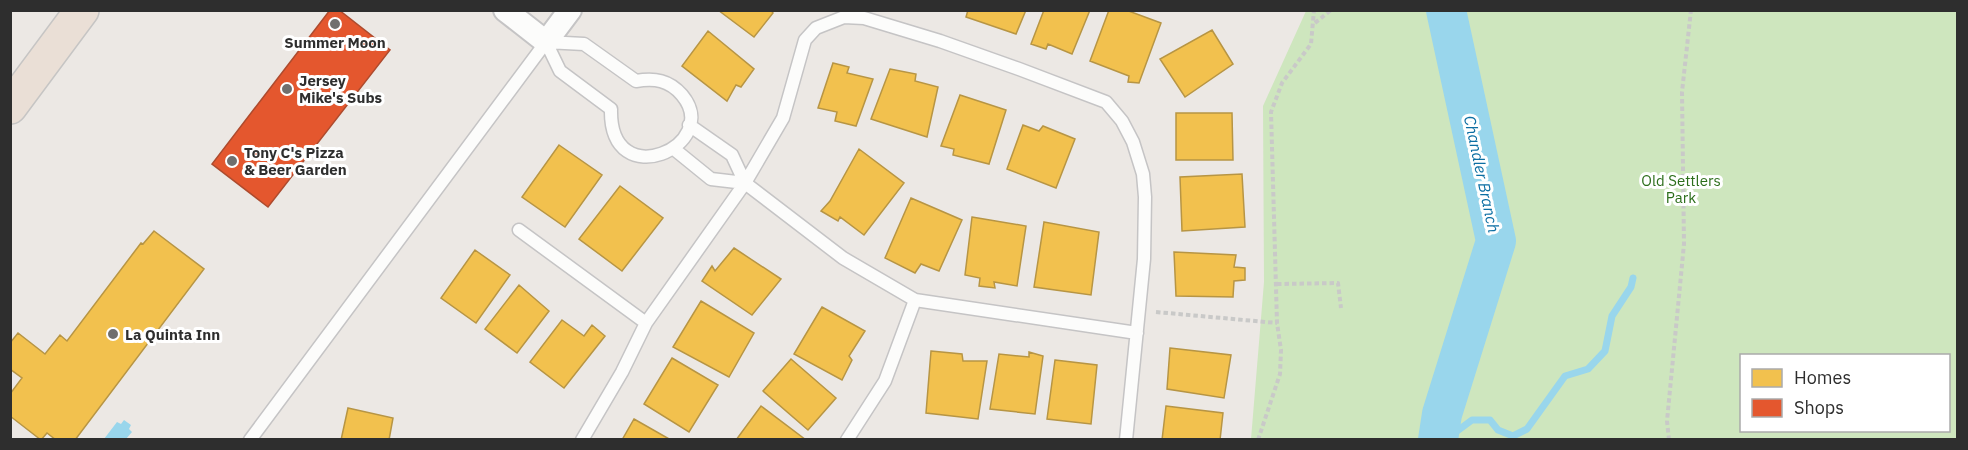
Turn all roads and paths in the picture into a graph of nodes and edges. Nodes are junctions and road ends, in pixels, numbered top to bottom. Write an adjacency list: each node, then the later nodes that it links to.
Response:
1 (82, 10): 9 (highway)
2 (505, 10): 8 (street)
3 (570, 10): 8 (street)
4 (1314, 10): 7 (path)
5 (1331, 10): 7 (path)
6 (1691, 10): 26 (path)
7 (1315, 22): 14 (path)
8 (546, 42): 10 (lane); 11 (lane); 21 (lane)
9 (10, 107)
10 (689, 125): 11 (lane); 12 (lane)
11 (674, 149): 12 (lane)
12 (745, 183): 15 (lane); 17 (lane); 18 (lane)
13 (519, 230): 18 (lane)
14 (1277, 284): 16 (path); 19 (path)
15 (915, 300): 20 (lane); 23 (lane)
16 (1341, 308)
17 (1139, 311): 19 (path); 20 (lane)
18 (646, 323): 22 (lane)
19 (1277, 323): 25 (path)
20 (1137, 333): 24 (lane)
21 (250, 440)
22 (582, 440)
23 (847, 440)
24 (1126, 440)
25 (1258, 440)
26 (1669, 440)

